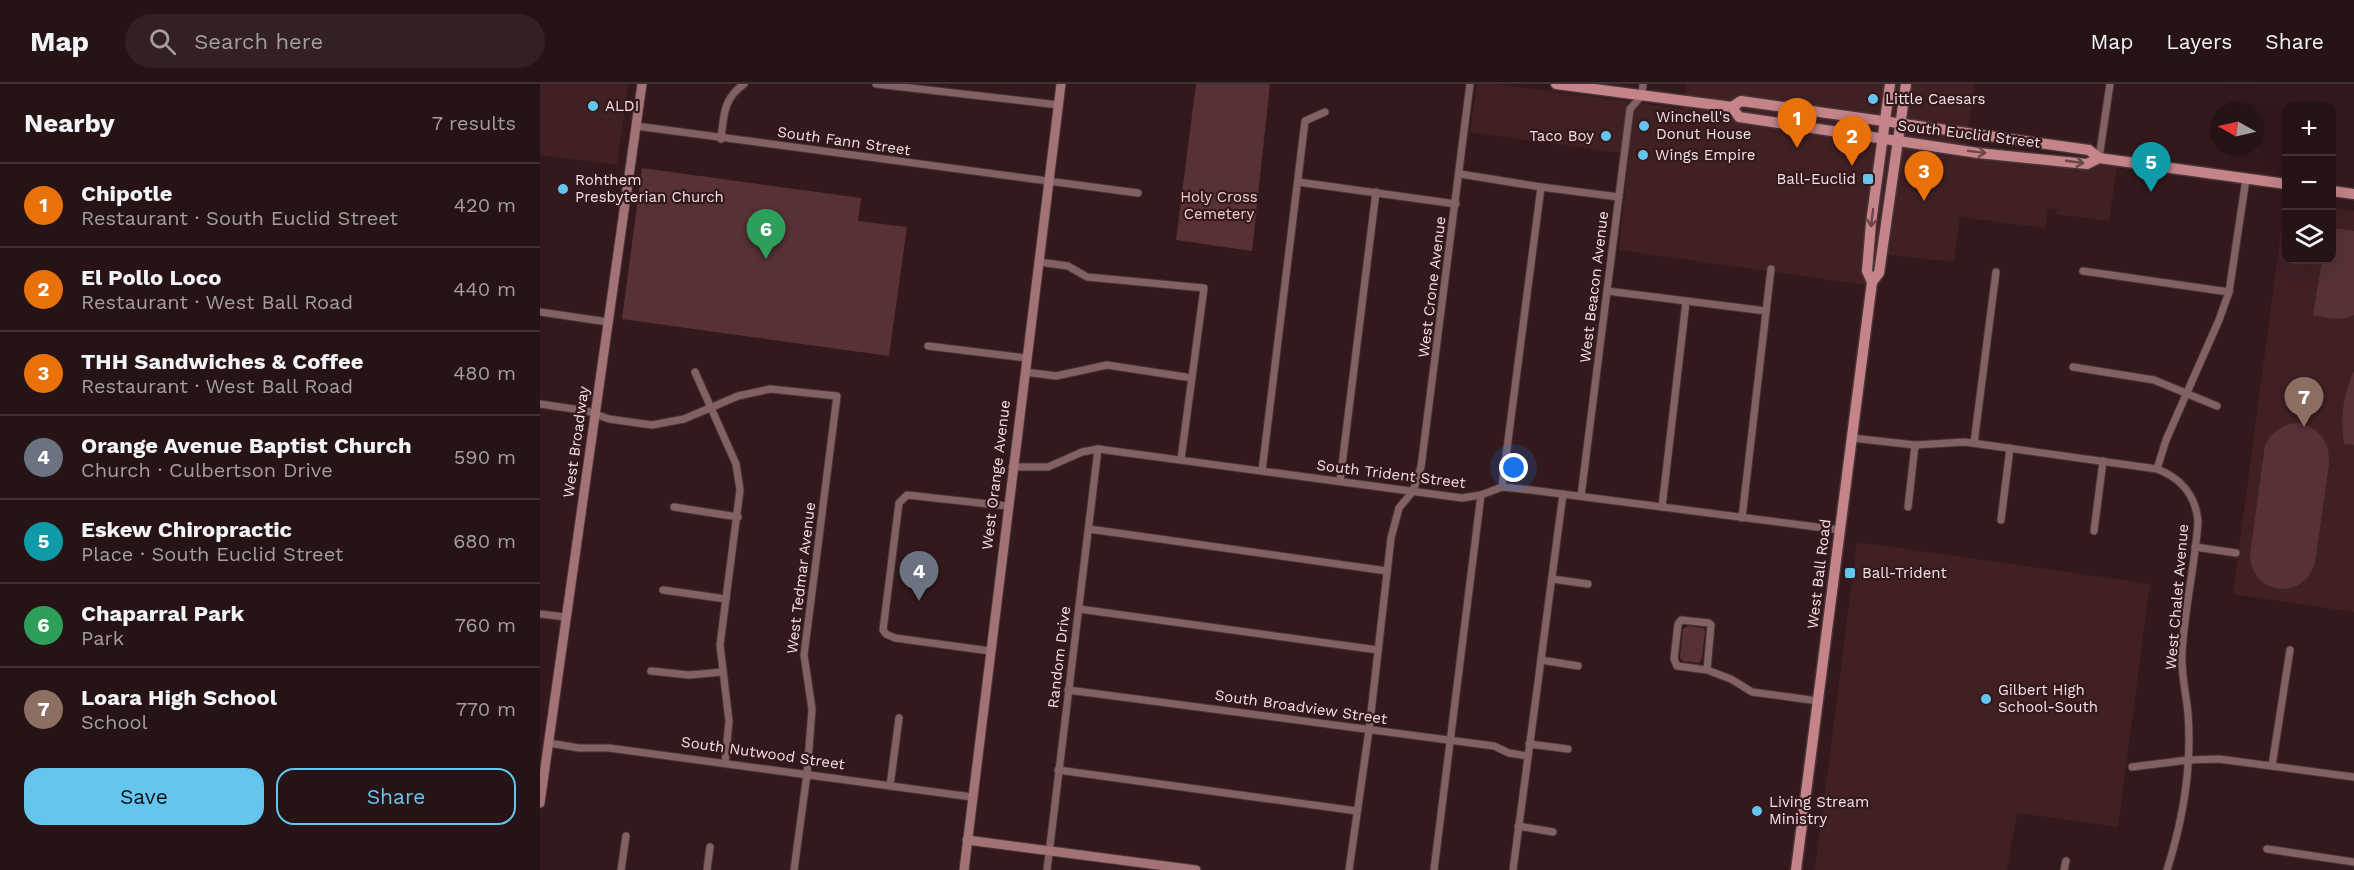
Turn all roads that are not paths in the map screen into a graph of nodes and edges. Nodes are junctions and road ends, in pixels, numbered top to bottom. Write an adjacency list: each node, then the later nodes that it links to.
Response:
1 (642, 84): 16 (street, West Broadway)
2 (744, 84): 17 (street)
3 (876, 84): 11 (street)
4 (1061, 84): 11 (street, West Orange Avenue)
5 (1470, 84): 21 (street, West Crone Avenue)
6 (1557, 84): 10 (main road, South Euclid Street)
7 (1890, 84): 14 (main road, West Ball Road)
8 (1906, 84): 15 (main road, West Ball Road)
9 (2110, 84): 20 (street)
10 (1642, 90): 12 (main road, South Euclid Street); 31 (street, West Beacon Avenue)
11 (1059, 105): 23 (street, West Orange Avenue)
12 (1732, 107): 14 (main road, South Euclid Street); 18 (main road, South Euclid Street)
13 (1325, 112): 24 (street)
14 (1885, 121): 15 (main road, South Euclid Street); 18 (main road, West Ball Road)
15 (1900, 123): 19 (main road, West Ball Road); 20 (main road, South Euclid Street)
16 (636, 126): 17 (street, South Fann Street); 43 (street, West Broadway)
17 (721, 139): 23 (street, South Fann Street)
18 (1882, 139): 19 (main road, South Euclid Street); 37 (main road, West Ball Road, one-way to 37)
19 (1898, 141): 20 (main road, South Euclid Street, one-way to 20); 37 (main road, West Ball Road)
20 (2099, 158): 22 (main road, South Euclid Street)
21 (1460, 174): 26 (street); 32 (street, West Crone Avenue)
22 (2246, 179): 25 (main road, South Euclid Street); 39 (street)
23 (1049, 182): 27 (street, South Fann Street); 33 (street, West Orange Avenue)
24 (1298, 182): 28 (street); 64 (street)
25 (2282, 184)
26 (1541, 187): 31 (street); 66 (street)
27 (1138, 192)
28 (1376, 192): 32 (street); 65 (street)
29 (2336, 192): 30 (main road)
30 (2354, 194)
31 (1619, 197): 38 (street, West Beacon Avenue)
32 (1456, 204): 67 (street, West Crone Avenue)
33 (1039, 262): 45 (street, West Orange Avenue); 49 (street)
34 (1771, 269): 41 (street)
35 (2083, 271): 39 (street)
36 (1996, 272): 56 (street)
37 (1872, 282): 55 (main road, West Ball Road)
38 (1607, 291): 40 (street); 70 (street, West Beacon Avenue)
39 (2229, 292): 50 (street)
40 (1686, 302): 41 (street); 73 (street)
41 (1766, 311): 76 (street)
42 (540, 312): 43 (street)
43 (608, 322): 54 (street, West Broadway)
44 (928, 346): 45 (street)
45 (1026, 358): 48 (street, West Orange Avenue)
46 (2073, 367): 50 (street)
47 (695, 372): 53 (street)
48 (1025, 372): 49 (street); 62 (street, West Orange Avenue)
49 (1192, 378): 60 (street)
50 (2187, 392): 52 (street); 63 (street)
51 (540, 404): 54 (street)
52 (2217, 406)
53 (712, 409): 54 (street); 75 (street); 113 (street, West Tedmar Avenue)
54 (595, 414): 90 (street, West Broadway)
55 (1852, 438): 57 (street); 79 (main road, West Ball Road)
56 (1974, 443): 57 (street); 59 (street)
57 (1915, 446): 74 (street)
58 (1098, 448): 60 (street, South Trident Street); 62 (street, South Trident Street); 78 (street, Random Drive)
59 (2010, 448): 61 (street); 77 (street)
60 (1181, 459): 64 (street, South Trident Street)
61 (2103, 461): 63 (street); 80 (street)
62 (1012, 466): 71 (street, West Orange Avenue)
63 (2157, 470): 81 (street, West Chalet Avenue)
64 (1262, 471): 65 (street, South Trident Street)
65 (1340, 482): 67 (street, South Trident Street)
66 (1502, 487): 68 (street, South Trident Street); 69 (street, South Trident Street)
67 (1413, 491): 69 (street, South Trident Street); 83 (street, West Crone Avenue)
68 (1563, 494): 70 (street, South Trident Street); 84 (street)
69 (1481, 495): 103 (street)
70 (1581, 496): 73 (street, South Trident Street)
71 (1007, 506): 93 (street, West Orange Avenue); 93 (street)
72 (674, 507): 75 (street)
73 (1662, 507): 76 (street, South Trident Street)
74 (1908, 507)
75 (738, 518): 87 (street)
76 (1742, 518): 79 (street, South Trident Street)
77 (2001, 520)
78 (1089, 529): 83 (street); 88 (street, Random Drive)
79 (1840, 531): 100 (main road, West Ball Road)
80 (2094, 531)
81 (2195, 548): 82 (street); 108 (street, West Chalet Avenue)
82 (2236, 552)
83 (1387, 571): 91 (street, West Crone Avenue)
84 (1552, 579): 85 (street); 94 (street)
85 (1588, 584)
86 (663, 590): 87 (street)
87 (726, 599): 98 (street)
88 (1079, 609): 91 (street); 99 (street, Random Drive)
89 (540, 614): 90 (street)
90 (566, 617): 104 (street, West Broadway)
91 (1378, 650): 102 (street, West Crone Avenue)
92 (2290, 650): 110 (street)
93 (990, 651): 116 (street, West Orange Avenue)
94 (1541, 660): 95 (street); 105 (street)
95 (1578, 666)
96 (1707, 670): 96 (street); 100 (street)
97 (651, 671): 98 (street)
98 (722, 672): 109 (street)
99 (1068, 690): 102 (street, South Broadview Street); 112 (street, Random Drive)
100 (1818, 701): 138 (main road, West Ball Road)
101 (899, 718): 115 (street)
102 (1369, 730): 103 (street, South Broadview Street); 118 (street, West Crone Avenue)
103 (1449, 740): 107 (street, South Broadview Street); 136 (street)
104 (549, 743): 109 (street, South Nutwood Street); 117 (street, West Broadway)
105 (1529, 744): 106 (street); 107 (street)
106 (1568, 749)
107 (1528, 756): 119 (street)
108 (2188, 759): 110 (street); 111 (street); 140 (street, West Chalet Avenue)
109 (725, 763): 113 (street, South Nutwood Street)
110 (2272, 766): 114 (street)
111 (2132, 767)
112 (1058, 770): 118 (street); 125 (street, Random Drive)
113 (807, 774): 115 (street, South Nutwood Street); 131 (street, West Tedmar Avenue)
114 (2354, 777)
115 (890, 786): 116 (street, South Nutwood Street)
116 (972, 797): 122 (street, West Orange Avenue)
117 (540, 803)
118 (1357, 811): 135 (street, West Crone Avenue)
119 (1518, 826): 120 (street); 137 (street)
120 (1553, 832)
121 (626, 836): 129 (street)
122 (967, 840): 125 (street); 132 (street, West Orange Avenue)
123 (710, 847): 130 (street)
124 (2267, 849): 127 (street)
125 (1050, 850): 128 (street); 133 (street, Random Drive)
126 (2066, 861): 139 (street)
127 (2354, 862)
128 (1132, 866): 134 (street)
129 (621, 870)
130 (707, 870)
131 (794, 870)
132 (964, 870)
133 (1047, 870)
134 (1196, 870)
135 (1349, 870)
136 (1434, 870)
137 (1512, 870)
138 (1796, 870)
139 (2064, 870)
140 (2167, 870)

